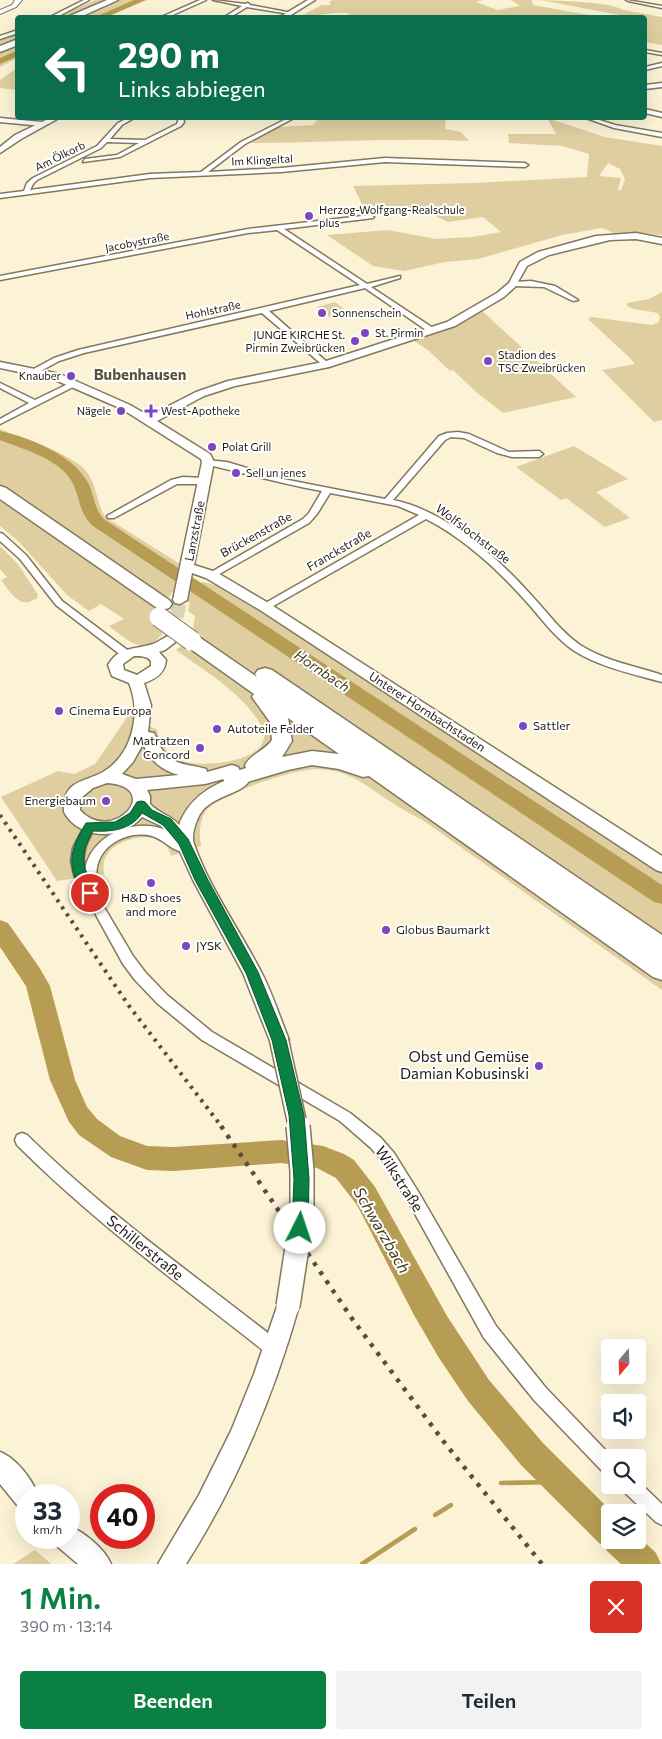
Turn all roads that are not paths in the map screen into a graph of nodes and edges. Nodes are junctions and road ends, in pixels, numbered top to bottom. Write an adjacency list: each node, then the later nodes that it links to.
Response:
1 (19, 0): 12 (main road)
2 (87, 0): 14 (street)
3 (114, 0): 15 (highway)
4 (122, 0): 16 (highway)
5 (204, 0): 17 (street)
6 (215, 0): 10 (street)
7 (257, 0): 10 (street)
8 (312, 0): 13 (street)
9 (628, 0): 11 (street)
10 (247, 5): 13 (street); 18 (street)
11 (662, 7)
12 (0, 12)
13 (290, 13): 19 (street)
14 (56, 15)
15 (76, 15)
16 (84, 15)
17 (168, 15)
18 (230, 15)
19 (286, 15)
20 (15, 32): 21 (street)
21 (0, 38)
22 (15, 40): 24 (highway)
23 (15, 43): 24 (highway)
24 (0, 48)
25 (647, 51): 26 (street)
26 (662, 54)
27 (662, 64): 28 (street)
28 (647, 68)
29 (662, 85): 30 (street)
30 (647, 87)
31 (647, 111): 32 (street)
32 (660, 113)
33 (0, 120): 39 (street)
34 (50, 120): 39 (street)
35 (127, 120): 41 (street, Am Ölkorb)
36 (181, 120): 42 (street, Am Ölkorb)
37 (287, 120): 46 (street)
38 (595, 120): 40 (street)
39 (42, 124): 43 (street)
40 (662, 135)
41 (106, 140): 42 (street); 47 (street, Am Ölkorb)
42 (147, 142): 44 (street, Am Ölkorb)
43 (0, 151)
44 (85, 160)
45 (525, 165): 46 (street, Im Klingeltal)
46 (204, 172): 47 (street, Im Klingeltal)
47 (26, 192): 48 (street, Im Klingeltal)
48 (0, 196)
49 (371, 216): 50 (street, Jacobystraße)
50 (277, 227): 53 (street, Jacobystraße); 55 (street)
51 (662, 242): 54 (street)
52 (398, 277): 55 (street, Hohlstraße)
53 (0, 278)
54 (513, 284): 56 (street); 58 (street)
55 (366, 287): 57 (street, Hohlstraße); 58 (street)
56 (575, 300)
57 (264, 311): 59 (street); 61 (street, Hohlstraße)
58 (432, 330): 59 (street)
59 (325, 365): 65 (street)
60 (2, 367): 61 (street)
61 (34, 371): 62 (street)
62 (75, 384): 64 (street); 65 (street)
63 (0, 385): 64 (street)
64 (35, 403): 66 (street)
65 (150, 420): 68 (street)
66 (1, 422)
67 (539, 454): 72 (street)
68 (208, 462): 69 (street, Lanzstraße); 70 (street, Wolfslochstraße)
69 (204, 481): 75 (street); 77 (street, Lanzstraße)
70 (327, 490): 72 (street, Wolfslochstraße); 78 (street, Brückenstraße)
71 (0, 491): 79 (highway)
72 (388, 501): 74 (street, Wolfslochstraße)
73 (0, 507): 79 (highway)
74 (426, 515): 80 (street, Franckstraße); 86 (street, Wolfslochstraße)
75 (111, 516)
76 (0, 536): 83 (street)
77 (188, 567): 78 (street, Unterer Hornbachstaden); 79 (street, Lanzstraße)
78 (211, 575): 80 (street, Unterer Hornbachstaden)
79 (171, 604): 81 (highway, bridge)
80 (265, 607): 97 (street, Unterer Hornbachstaden)
81 (193, 633): 88 (highway); 99 (highway)
82 (143, 651): 83 (street); 84 (street); 84 (street)
83 (126, 654): 87 (street)
84 (159, 660): 85 (street)
85 (151, 676): 87 (street); 89 (street)
86 (662, 679)
87 (135, 680): 91 (street)
88 (257, 686): 90 (highway); 92 (highway)
89 (148, 737): 90 (street); 93 (street)
90 (236, 776): 92 (highway); 93 (street); 96 (street)
91 (107, 777): 93 (street); 95 (street)
92 (395, 784): 100 (highway)
93 (136, 792): 94 (street); 96 (street)
94 (128, 821): 95 (street); 96 (street)
95 (90, 826): 98 (street, Wilkstraße)
96 (188, 851): 98 (street, Wilkstraße); 102 (street, bridge)
97 (662, 865)
98 (96, 903): 103 (street, Wilkstraße)
99 (662, 948)
100 (662, 970)
101 (22, 1140): 102 (street, Schillerstraße)
102 (275, 1348): 110 (street)
103 (601, 1457)
104 (0, 1464): 105 (street)
105 (16, 1484)
106 (639, 1494): 107 (street)
107 (662, 1516)
108 (80, 1549): 109 (street)
109 (98, 1564)
110 (171, 1564)

